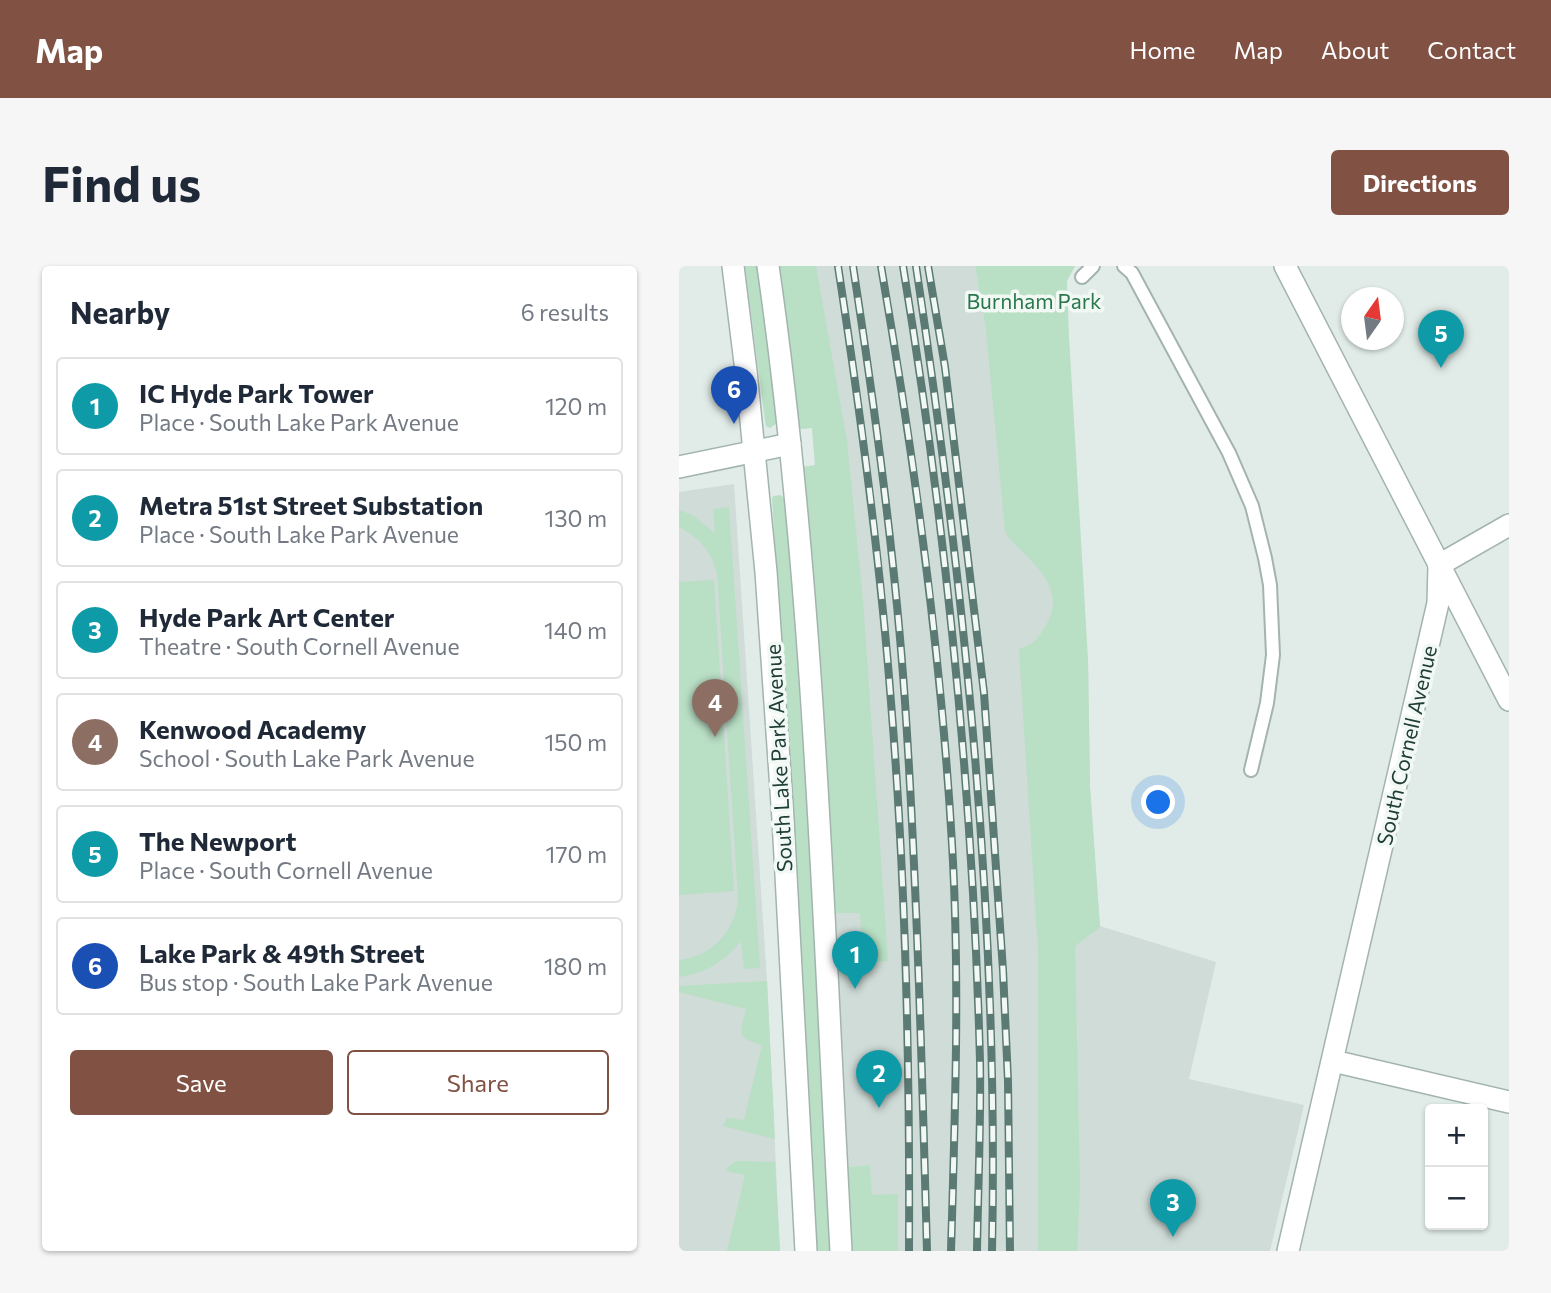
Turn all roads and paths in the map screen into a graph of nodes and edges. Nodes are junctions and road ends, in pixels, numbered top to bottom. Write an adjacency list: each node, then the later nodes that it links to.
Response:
1 (733, 266): 8 (street, South Lake Park Avenue)
2 (768, 266): 7 (street, South Lake Park Avenue)
3 (1093, 266): 6 (lane)
4 (1124, 266): 13 (lane)
5 (1285, 266): 11 (street, South Cornell Avenue)
6 (1082, 277)
7 (790, 444): 8 (street); 17 (street, South Lake Park Avenue)
8 (754, 452): 9 (street); 16 (street, South Lake Park Avenue)
9 (679, 467)
10 (1509, 526): 11 (street)
11 (1439, 565): 12 (street); 14 (street, South Cornell Avenue)
12 (1509, 700)
13 (1251, 769)
14 (1333, 1061): 15 (street); 18 (street, South Cornell Avenue)
15 (1509, 1102)
16 (806, 1251)
17 (841, 1251)
18 (1288, 1251)

